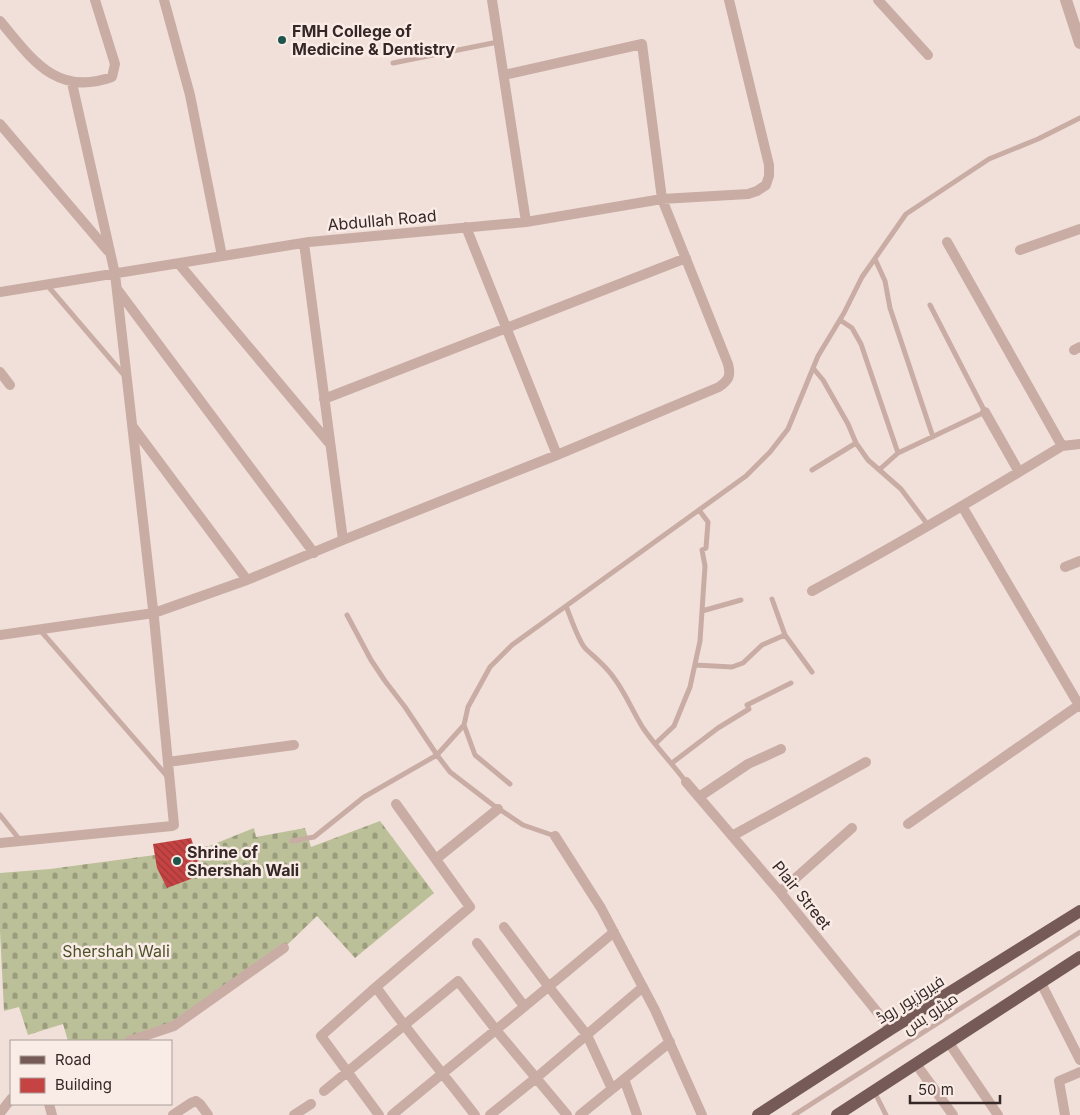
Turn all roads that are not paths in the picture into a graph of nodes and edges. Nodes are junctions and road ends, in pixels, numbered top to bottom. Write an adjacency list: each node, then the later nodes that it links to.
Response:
1 (95, 0): 13 (street)
2 (164, 0): 24 (street)
3 (492, 0): 8 (street)
4 (729, 0): 16 (street, Abdullah Road)
5 (878, 0): 10 (street)
6 (1066, 0): 9 (street)
7 (0, 21): 13 (street)
8 (499, 42): 11 (lane); 12 (street)
9 (1080, 44)
10 (928, 55)
11 (393, 63)
12 (504, 75): 16 (street); 17 (street)
13 (72, 83): 23 (street)
14 (1080, 118): 26 (lane)
15 (0, 124): 23 (street)
16 (662, 199): 17 (street, Abdullah Road); 25 (street)
17 (526, 222): 18 (street, Abdullah Road)
18 (466, 228): 21 (street, Abdullah Road); 34 (street)
19 (1080, 229): 22 (street)
20 (947, 242): 46 (street)
21 (304, 243): 24 (street, Abdullah Road); 39 (street)
22 (1020, 250)
23 (110, 252): 28 (street)
24 (222, 256): 27 (street, Abdullah Road)
25 (686, 258): 34 (street); 48 (street)
26 (875, 259): 33 (lane); 42 (lane)
27 (179, 264): 28 (street, Abdullah Road); 44 (street)
28 (115, 274): 29 (street, Abdullah Road); 30 (street)
29 (47, 285): 31 (street, Abdullah Road); 37 (lane)
30 (116, 288): 37 (street); 56 (street)
31 (0, 292)
32 (930, 305): 40 (lane)
33 (840, 320): 35 (lane); 47 (lane)
34 (506, 328): 39 (street); 48 (street)
35 (813, 368): 43 (lane); 53 (lane)
36 (0, 372): 38 (street)
37 (126, 377): 41 (street)
38 (10, 385)
39 (324, 399): 44 (street)
40 (984, 412): 42 (lane); 51 (street)
41 (132, 426): 59 (street); 65 (street)
42 (933, 437): 47 (lane)
43 (856, 443): 49 (lane); 50 (lane)
44 (330, 444): 55 (street)
45 (1080, 444): 46 (street)
46 (1062, 446): 51 (street)
47 (898, 453): 50 (lane)
48 (557, 455): 55 (street)
49 (812, 470)
50 (879, 470): 54 (lane)
51 (1019, 472): 52 (street)
52 (962, 506): 54 (street); 73 (street)
53 (699, 510): 63 (lane); 64 (lane)
54 (929, 526): 60 (street)
55 (343, 540): 56 (street)
56 (314, 553): 59 (street)
57 (1080, 561): 58 (street)
58 (1065, 567)
59 (247, 580): 65 (street)
60 (812, 590)
61 (772, 599): 69 (lane)
62 (741, 600): 64 (lane)
63 (566, 606): 74 (lane); 75 (lane)
64 (702, 611): 70 (lane)
65 (154, 613): 67 (street); 79 (street)
66 (347, 615): 78 (lane)
67 (39, 630): 68 (street); 82 (lane)
68 (0, 635)
69 (785, 635): 70 (lane); 71 (lane)
70 (695, 664): 75 (lane)
71 (812, 672)
72 (791, 683): 81 (lane)
73 (1080, 706): 89 (street)
74 (464, 725): 78 (lane); 84 (lane)
75 (656, 744): 81 (lane)
76 (294, 745): 79 (street)
77 (781, 749): 85 (street)
78 (436, 754): 87 (lane); 94 (lane)
79 (168, 762): 82 (street)
80 (866, 762): 92 (street)
81 (672, 763): 83 (lane)
82 (169, 779): 93 (street)
83 (686, 782): 85 (street, Plair Street)
84 (510, 784)
85 (698, 797): 92 (street, Plair Street)
86 (396, 804): 96 (street)
87 (498, 809): 91 (lane); 96 (street)
88 (0, 814): 93 (lane)
89 (908, 824)
90 (852, 828): 97 (street)
91 (555, 836): 100 (street)
92 (732, 836): 97 (street, Plair Street)
93 (21, 840): 95 (street)
94 (292, 841)
95 (0, 843)
96 (436, 859): 107 (street)
97 (780, 892): 111 (street, Plair Street)
98 (1080, 912): 111 (main road, فیروزپور روڈ)
99 (504, 927): 108 (street)
100 (614, 932): 106 (street); 108 (street)
101 (1080, 932): 142 (lane, میٹرو بس)
102 (477, 943): 109 (street)
103 (284, 948): 114 (street)
104 (1080, 957): 105 (main road)
105 (1041, 983): 116 (main road); 117 (street)
106 (643, 986): 113 (street); 115 (street)
107 (376, 987): 110 (street); 120 (street)
108 (548, 988): 109 (street); 113 (street)
109 (524, 1006): 112 (street)
110 (404, 1026): 112 (street); 120 (street); 121 (street)
111 (891, 1029): 141 (main road, فیروزپور روڈ)
112 (496, 1030): 121 (street); 122 (street)
113 (587, 1035): 122 (street); 124 (street)
114 (132, 1040)
115 (670, 1042): 123 (street); 140 (street)
116 (949, 1043): 118 (main road); 146 (street)
117 (1080, 1060)
118 (916, 1064): 126 (main road); 145 (street)
119 (1080, 1072): 147 (street)
120 (348, 1073): 125 (street); 133 (street)
121 (442, 1073): 134 (street); 135 (street)
122 (536, 1078): 136 (street); 137 (street)
123 (624, 1079): 124 (street); 139 (street)
124 (612, 1089): 138 (street)
125 (324, 1091)
126 (874, 1091): 143 (main road); 144 (lane)
127 (10, 1100): 129 (street)
128 (311, 1104): 132 (street)
129 (0, 1112)
130 (174, 1115): 131 (street)
131 (208, 1115)
132 (294, 1115)
133 (379, 1115)
134 (392, 1115)
135 (474, 1115)
136 (490, 1115)
137 (567, 1115)
138 (580, 1115)
139 (637, 1115)
140 (702, 1115)
141 (758, 1115)
142 (794, 1115)
143 (837, 1115)
144 (886, 1115)
145 (953, 1115)
146 (998, 1115)
147 (1065, 1115)

